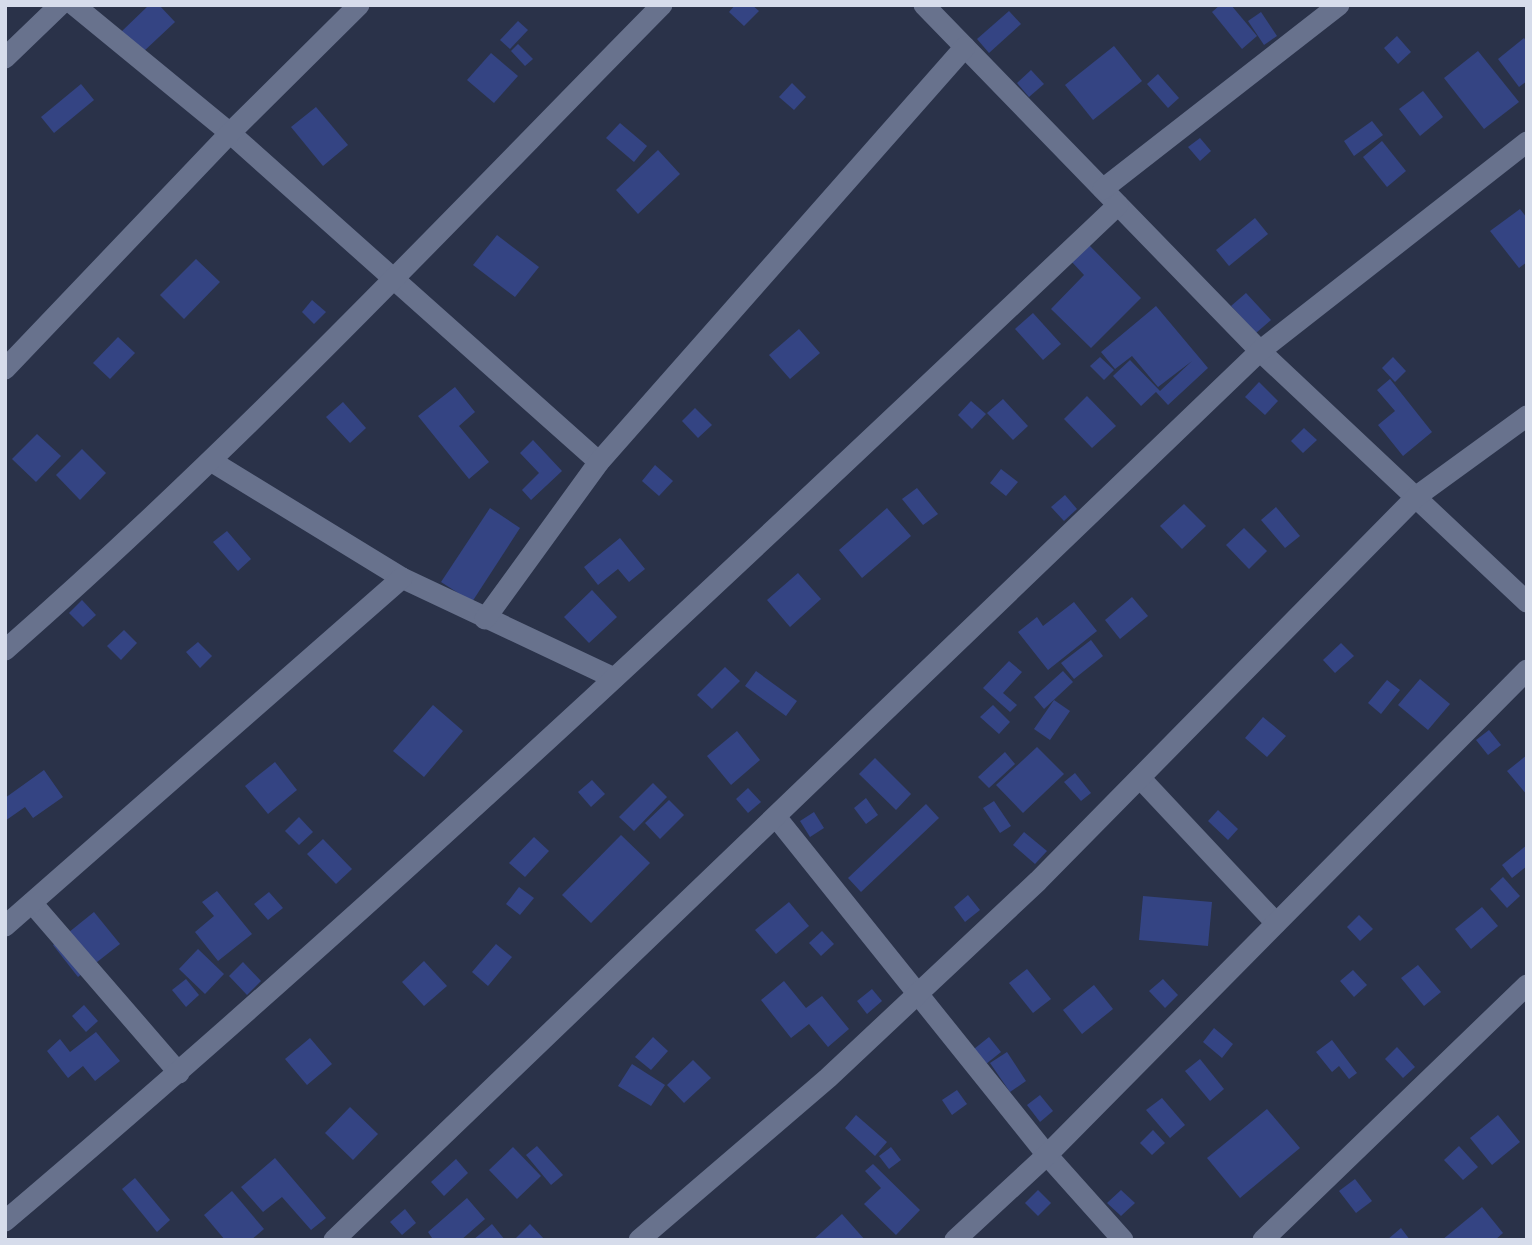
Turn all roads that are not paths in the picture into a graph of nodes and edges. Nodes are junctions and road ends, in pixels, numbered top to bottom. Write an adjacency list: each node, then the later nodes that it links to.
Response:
1 (60, 5): 8 (street)
2 (74, 5): 9 (street)
3 (359, 5): 9 (street)
4 (662, 5): 13 (street)
5 (924, 5): 7 (street)
6 (1339, 5): 11 (street)
7 (965, 47): 11 (street); 18 (street)
8 (5, 58)
9 (230, 133): 13 (street); 15 (street)
10 (1527, 142): 14 (street)
11 (1103, 189): 12 (street)
12 (1118, 205): 14 (street); 25 (street)
13 (392, 279): 17 (street); 18 (street)
14 (1260, 351): 19 (street); 27 (street)
15 (5, 369)
16 (1527, 416): 19 (street)
17 (211, 461): 20 (street); 23 (street)
18 (599, 461): 22 (street)
19 (1417, 496): 21 (street); 26 (street)
20 (401, 578): 22 (street); 28 (street)
21 (1527, 602)
22 (485, 619): 25 (street)
23 (5, 650)
24 (1527, 670): 29 (street)
25 (614, 678): 33 (street)
26 (1141, 779): 29 (street); 32 (street)
27 (776, 817): 32 (street); 36 (street)
28 (32, 902): 30 (street); 33 (street)
29 (1276, 923): 34 (street)
30 (5, 926)
31 (1527, 985): 40 (street)
32 (919, 994): 34 (street); 37 (street)
33 (179, 1073): 35 (street)
34 (1046, 1155): 38 (street); 39 (street)
35 (5, 1222)
36 (334, 1240)
37 (639, 1240)
38 (955, 1240)
39 (1123, 1240)
40 (1262, 1240)

